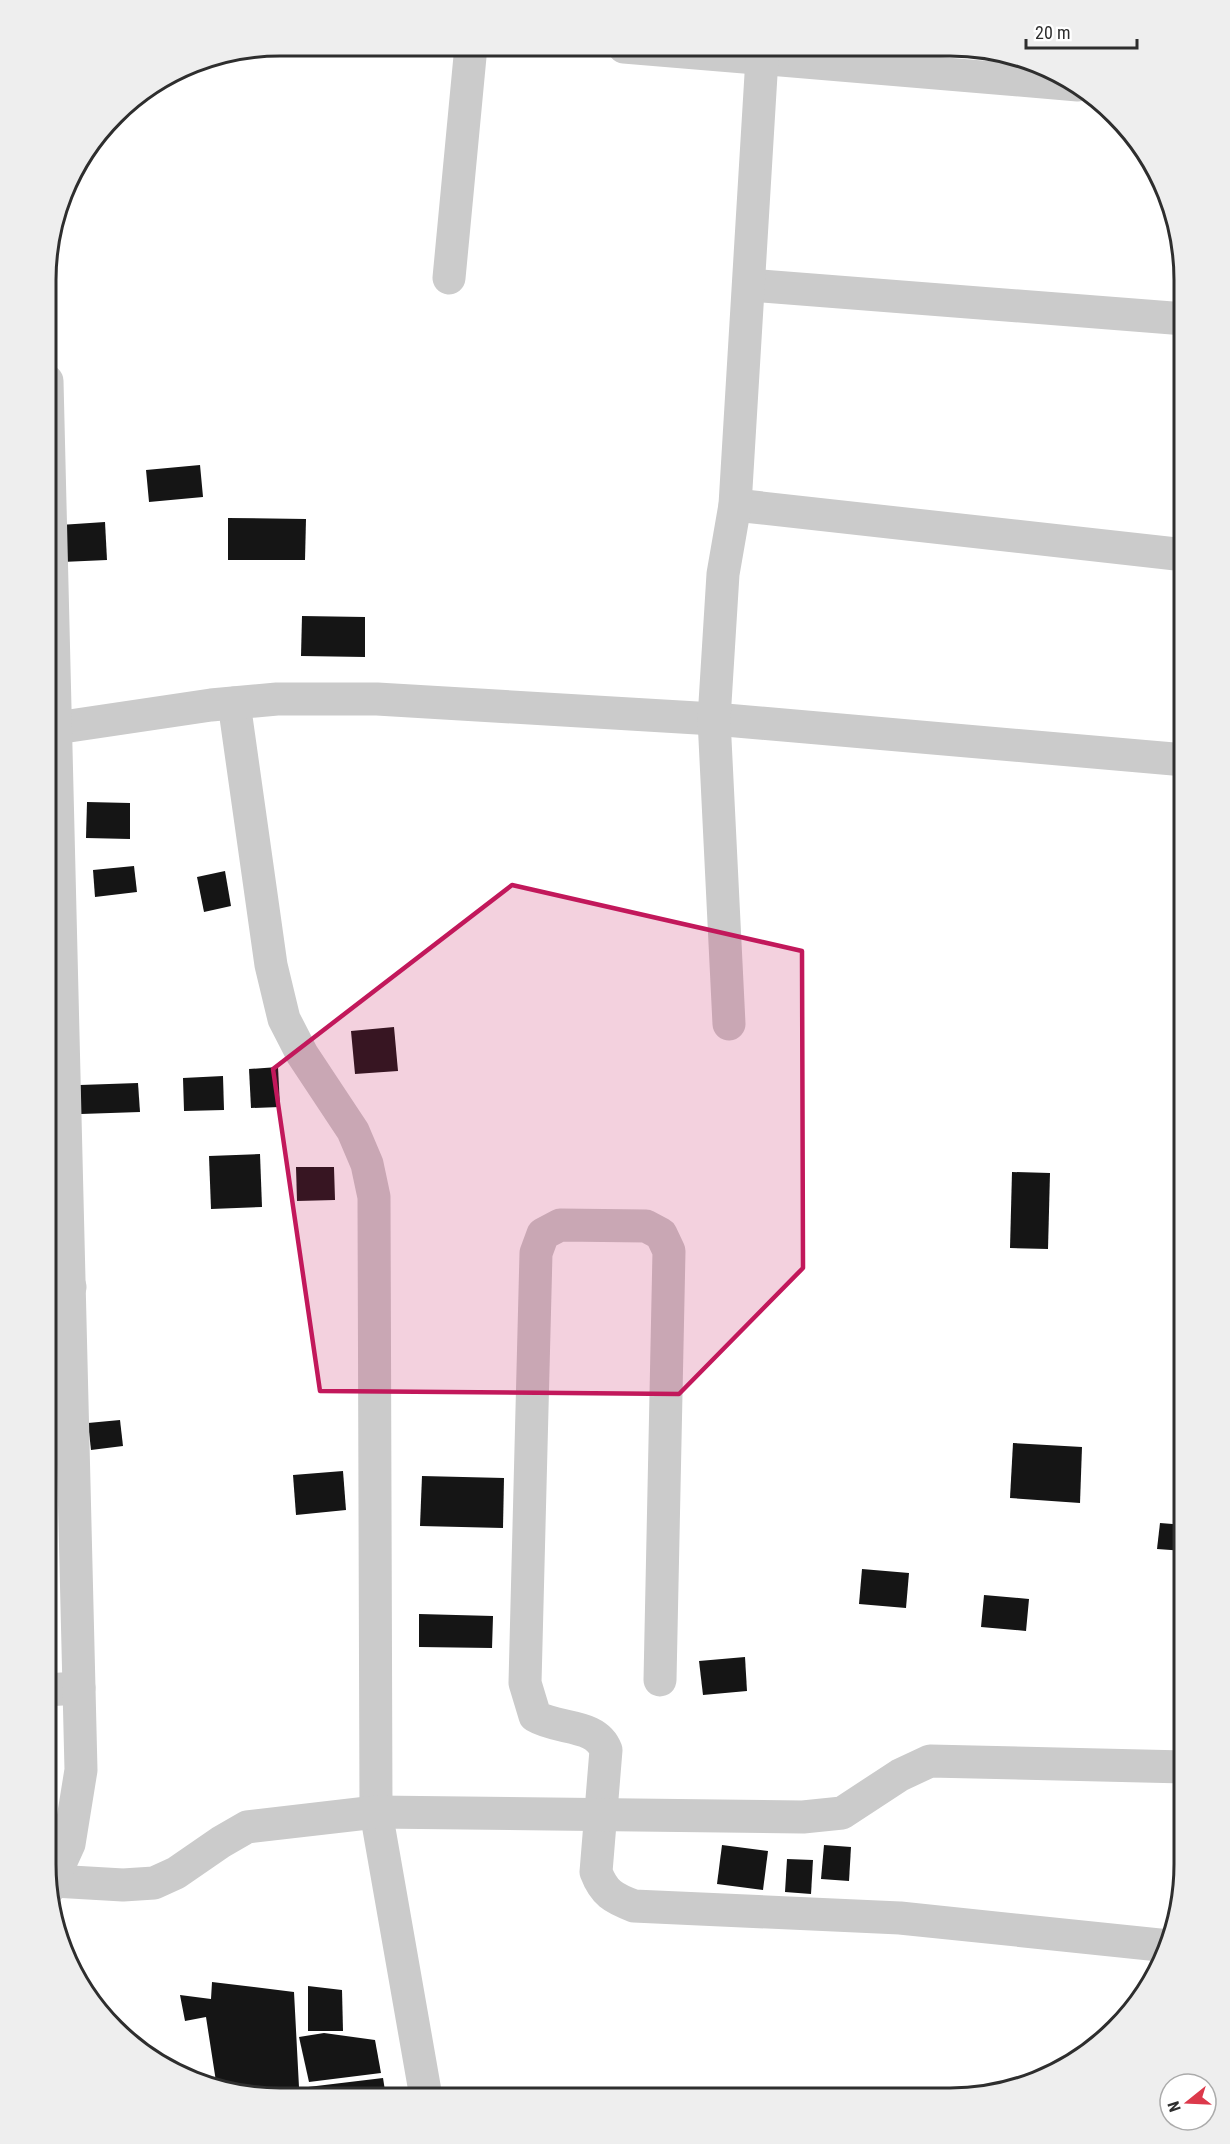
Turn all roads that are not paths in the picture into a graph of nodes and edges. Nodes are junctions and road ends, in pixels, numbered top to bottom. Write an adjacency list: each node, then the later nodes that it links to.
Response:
1 (470, 56): 5 (street)
2 (737, 56): 3 (street)
3 (762, 58): 4 (street); 6 (street)
4 (1060, 83)
5 (449, 278)
6 (748, 285): 7 (street); 8 (street)
7 (1174, 318)
8 (735, 505): 9 (street); 11 (street)
9 (1174, 554)
10 (234, 703): 11 (street); 12 (street); 21 (street)
11 (714, 719): 13 (street); 14 (street)
12 (56, 728)
13 (1174, 759)
14 (729, 1024)
15 (56, 1138): 16 (street)
16 (58, 1284): 18 (street)
17 (660, 1680): 22 (street)
18 (79, 1688): 19 (street); 23 (street)
19 (56, 1689)
20 (1174, 1767): 22 (street)
21 (376, 1812): 22 (street); 24 (street); 26 (street)
22 (600, 1815): 25 (street)
23 (56, 1874)
24 (56, 1885)
25 (1159, 1945)
26 (424, 2088)

